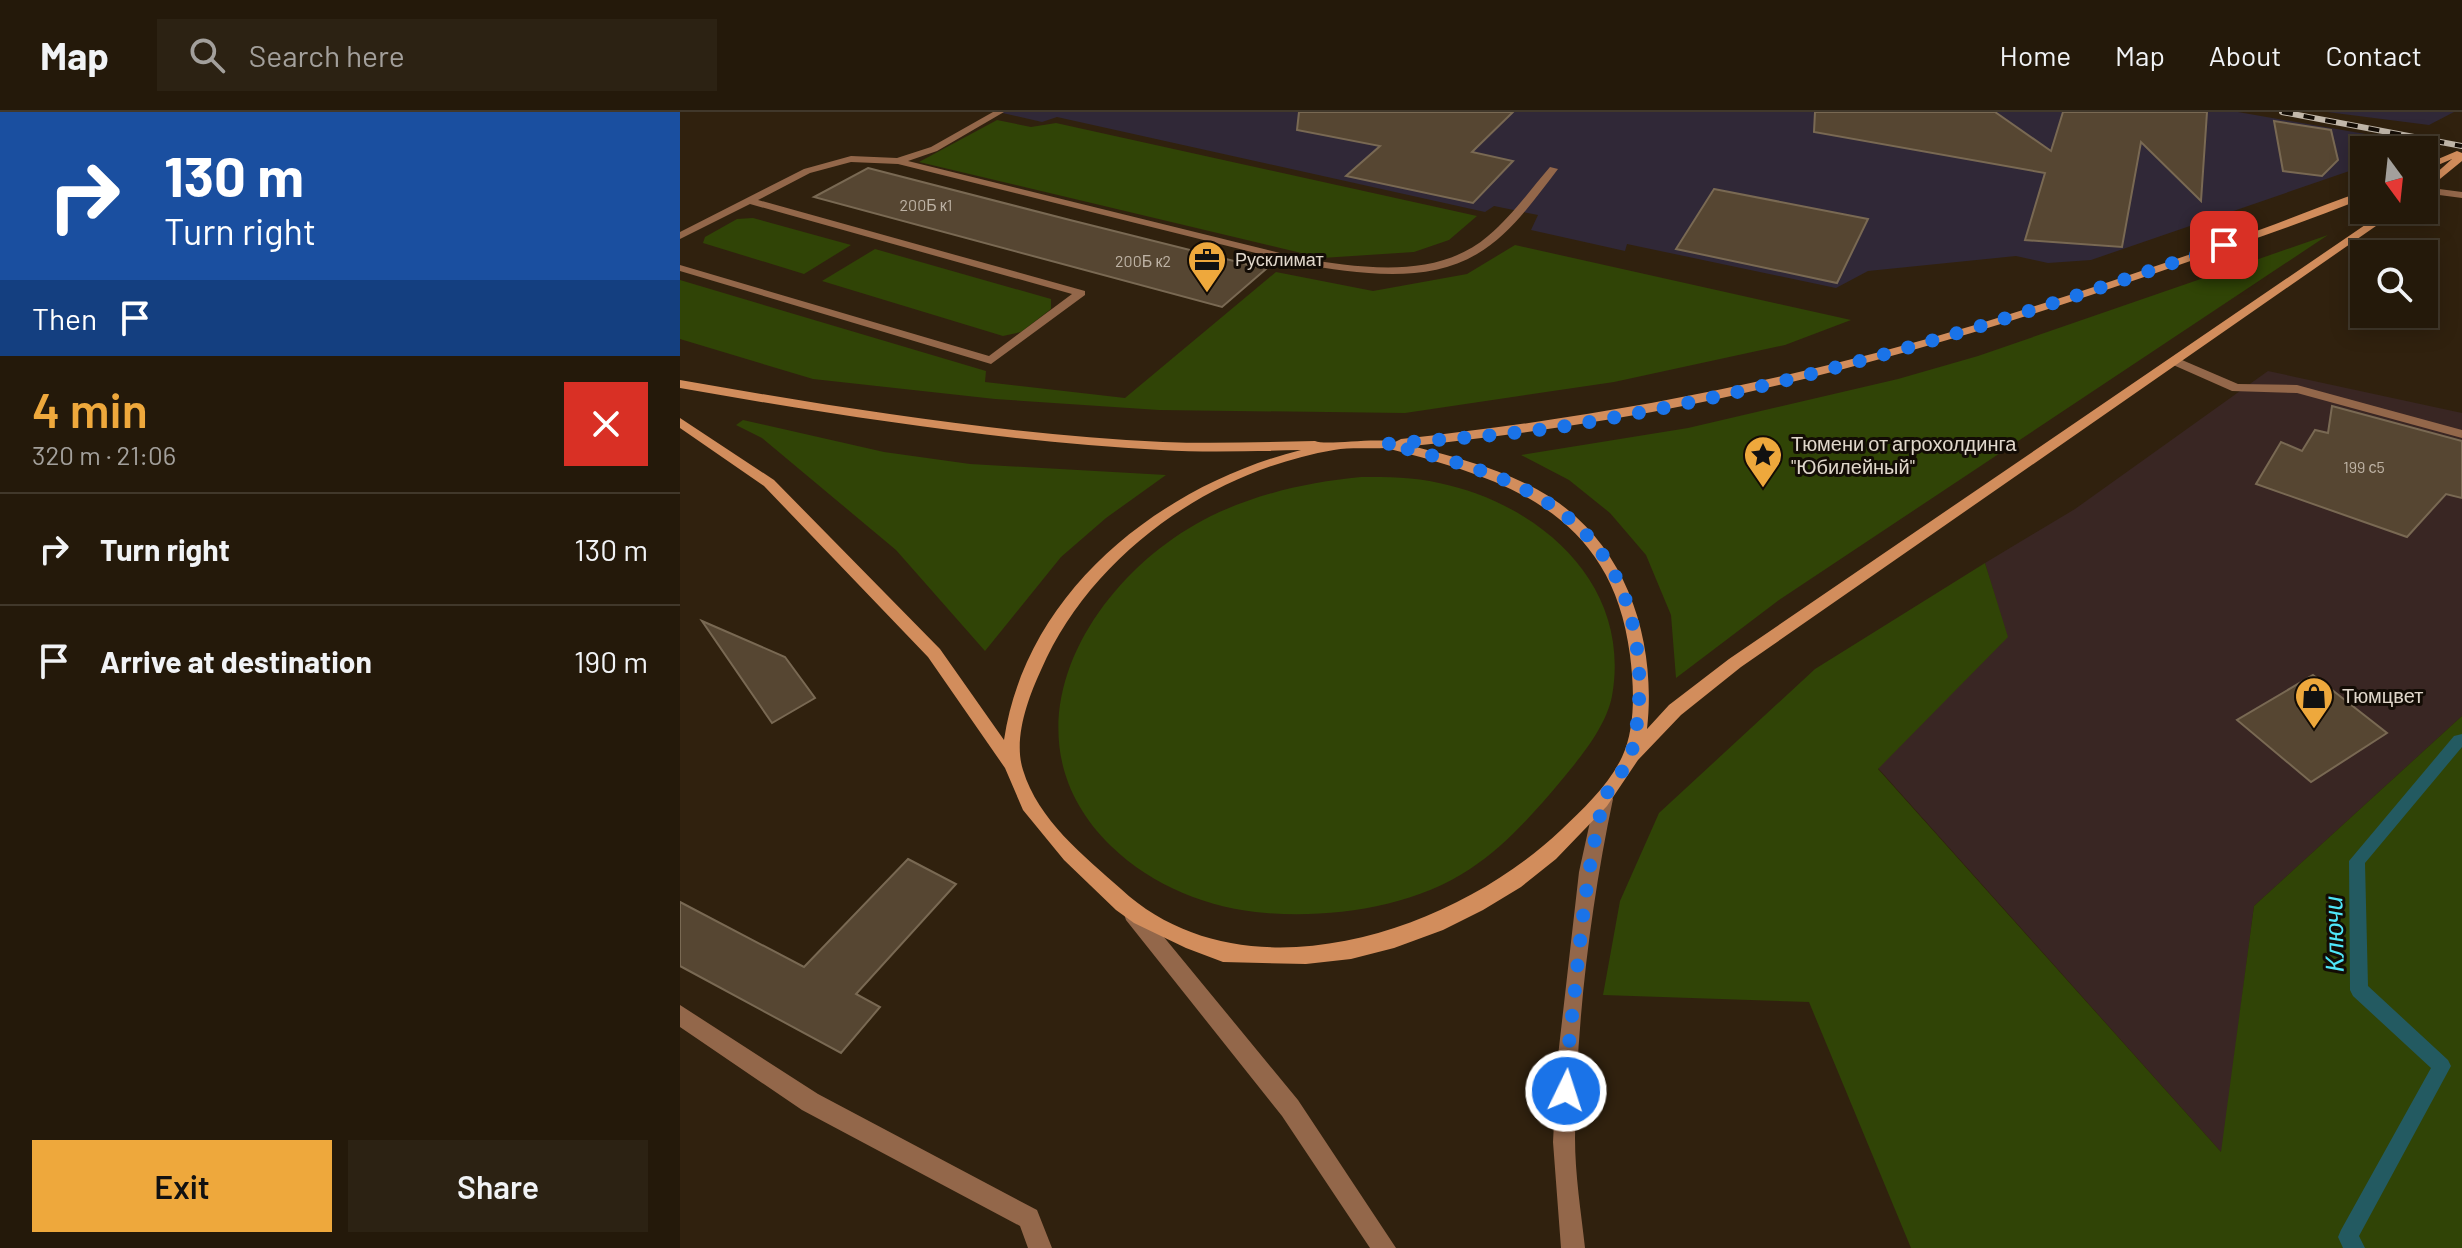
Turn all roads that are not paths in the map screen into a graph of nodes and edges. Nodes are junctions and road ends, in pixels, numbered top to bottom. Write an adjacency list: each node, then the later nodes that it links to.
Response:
1 (1000, 112): 3 (street)
2 (2462, 154): 4 (main road); 6 (main road)
3 (898, 161): 5 (street); 10 (street)
4 (2438, 163)
5 (1553, 169)
6 (2438, 177)
7 (2438, 192): 8 (street)
8 (2462, 195)
9 (2350, 199): 18 (main road)
10 (750, 201): 12 (street); 13 (street)
11 (2374, 224): 14 (main road)
12 (680, 236)
13 (680, 268)
14 (2175, 361): 17 (street); 20 (main road)
15 (680, 384): 19 (main road)
16 (680, 422): 21 (main road)
17 (2462, 434)
18 (1386, 444): 19 (main road); 20 (main road)
19 (1337, 445): 21 (main road)
20 (1631, 756): 22 (main road)
21 (1011, 763): 23 (main road)
22 (1604, 799): 23 (main road); 27 (street)
23 (1133, 914): 26 (street)
24 (680, 1015): 25 (street)
25 (1040, 1248)
26 (1384, 1248)
27 (1573, 1248)

